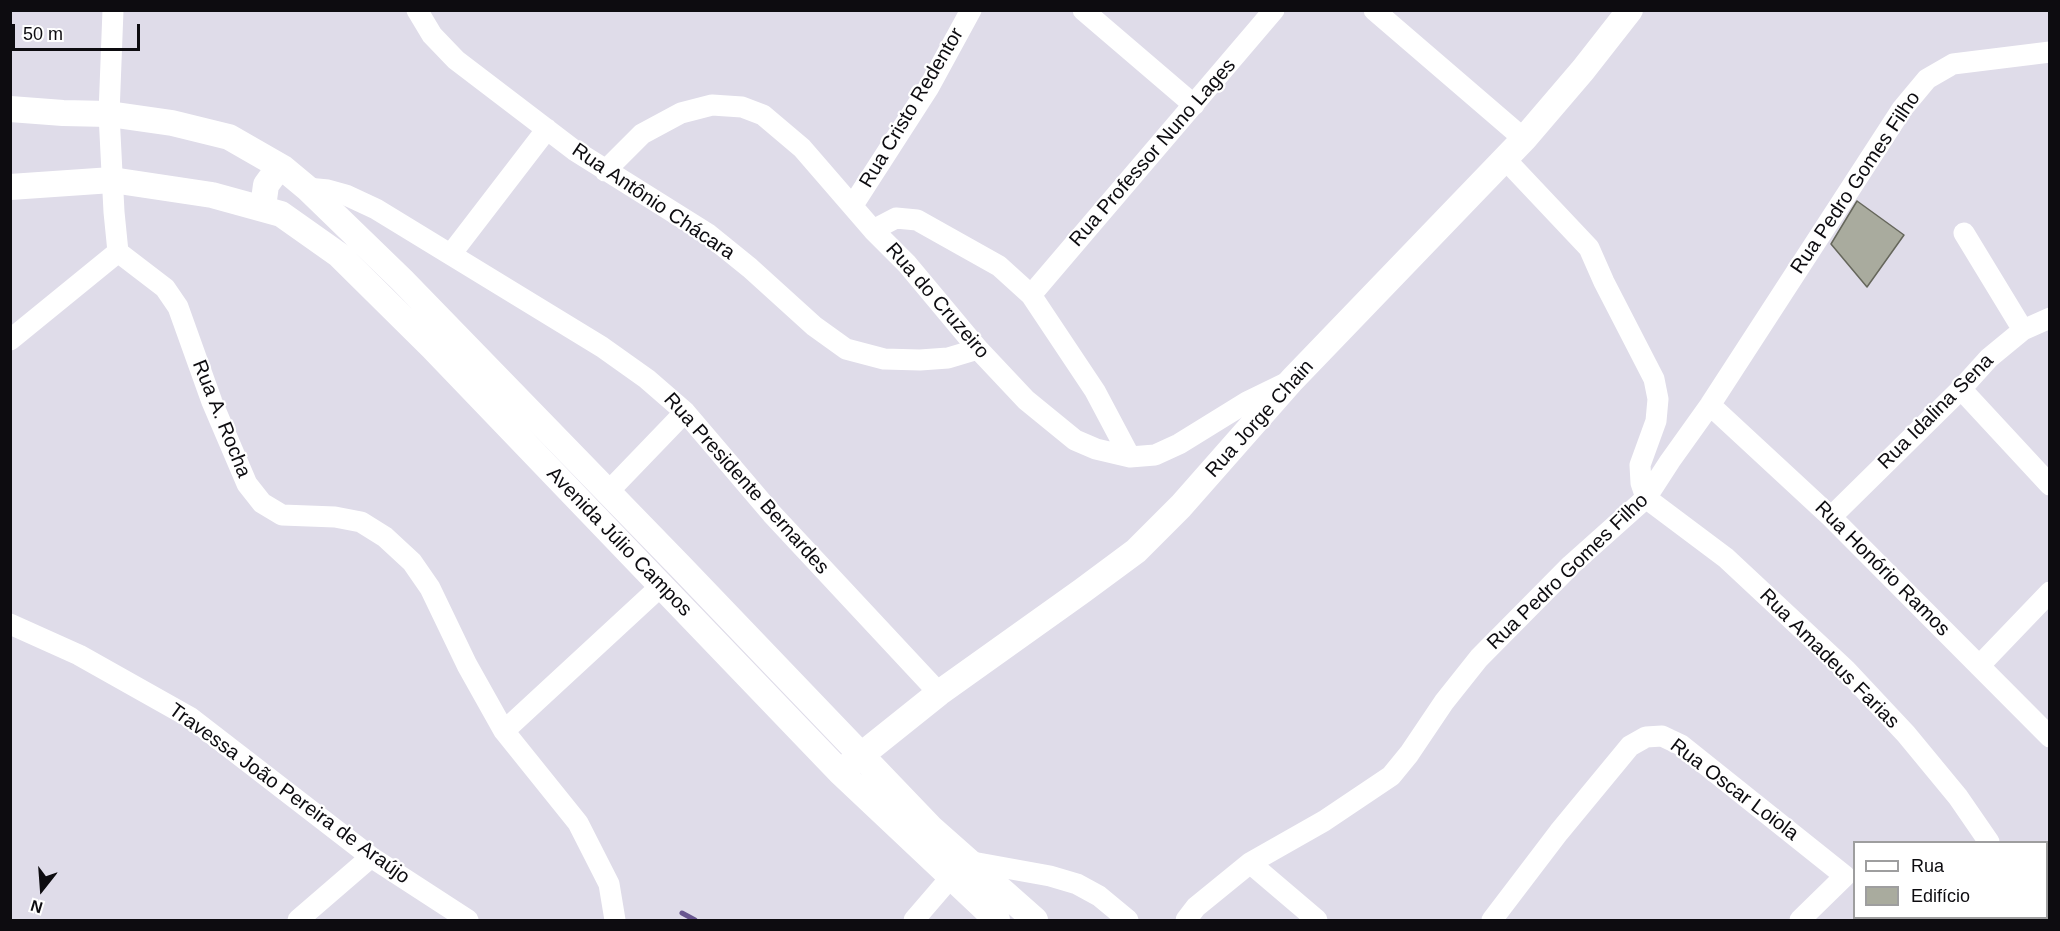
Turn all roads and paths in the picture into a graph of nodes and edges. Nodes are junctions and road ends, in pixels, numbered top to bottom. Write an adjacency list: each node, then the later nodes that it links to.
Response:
1 (113, 10): 11 (street)
2 (417, 10): 12 (street, Rua Antônio Chácara)
3 (971, 10): 20 (street, Rua Cristo Redentor)
4 (1083, 10): 9 (street)
5 (1274, 10): 9 (street, Rua Professor Nuno Lages)
6 (1374, 10): 13 (street)
7 (1630, 10): 13 (street, Rua Jorge Chain)
8 (2049, 52): 33 (street, Rua Pedro Gomes Filho)
9 (1194, 105): 26 (street, Rua Professor Nuno Lages)
10 (10, 109): 11 (street)
11 (110, 114): 15 (street); 17 (street)
12 (547, 129): 16 (street, Rua Antônio Chácara); 25 (street)
13 (1524, 139): 14 (street, Rua Jorge Chain)
14 (1505, 159): 31 (street, Rua Jorge Chain); 38 (street)
15 (283, 168): 19 (street); 21 (street)
16 (605, 171): 20 (street, Rua do Cruzeiro); 30 (street, Rua Antônio Chácara)
17 (112, 180): 18 (street); 21 (street); 24 (street)
18 (10, 188)
19 (308, 188): 21 (street); 25 (street, Rua Presidente Bernardes); 37 (street)
20 (853, 205): 22 (street, Rua do Cruzeiro)
21 (272, 211): 40 (street, Avenida Júlio Campos)
22 (873, 230): 26 (street); 30 (street, Rua do Cruzeiro)
23 (1964, 233): 28 (street)
24 (118, 252): 29 (street); 47 (street, Rua A. Rocha)
25 (451, 254): 34 (street, Rua Presidente Bernardes)
26 (1031, 295): 35 (street)
27 (2049, 318): 28 (street, Rua Idalina Sena)
28 (2023, 330): 32 (street, Rua Idalina Sena)
29 (10, 340)
30 (978, 349): 35 (street, Rua do Cruzeiro)
31 (1292, 380): 35 (street, Rua do Cruzeiro); 44 (street, Rua Jorge Chain)
32 (1960, 389): 36 (street); 39 (street, Rua Idalina Sena)
33 (1710, 405): 38 (street, Rua Pedro Gomes Filho); 39 (street, Rua Honório Ramos)
34 (685, 412): 37 (street); 44 (street, Rua Presidente Bernardes)
35 (1130, 457)
36 (2049, 485)
37 (608, 492): 45 (street)
38 (1646, 498): 51 (street, Rua Amadeus Farias); 53 (street, Rua Pedro Gomes Filho)
39 (1831, 517): 43 (street, Rua Honório Ramos)
40 (662, 586): 46 (street, Avenida Júlio Campos); 47 (street)
41 (2049, 592): 43 (street)
42 (10, 624): 52 (street, Travessa João Pereira de Araújo)
43 (1979, 666): 48 (street, Rua Honório Ramos)
44 (939, 693): 49 (street, Rua Jorge Chain)
45 (818, 711): 46 (street); 49 (street)
46 (799, 730): 50 (street, Avenida Júlio Campos)
47 (504, 731): 58 (street, Rua A. Rocha)
48 (2049, 737)
49 (861, 755): 50 (street, Rua Jorge Chain); 54 (street)
50 (840, 772): 54 (street, Avenida Júlio Campos)
51 (1988, 841)
52 (371, 857): 56 (street); 57 (street, Travessa João Pereira de Araújo)
53 (1250, 863): 63 (street, Rua Pedro Gomes Filho); 64 (street)
54 (959, 869): 59 (street); 60 (street); 61 (street); 62 (street)
55 (1850, 875): 65 (street, Rua Oscar Loiola); 66 (street, Rua Oscar Loiola)
56 (298, 921)
57 (468, 921)
58 (615, 921)
59 (914, 921)
60 (997, 921)
61 (1035, 921)
62 (1128, 921)
63 (1186, 921)
64 (1317, 921)
65 (1492, 921)
66 (1800, 921)

